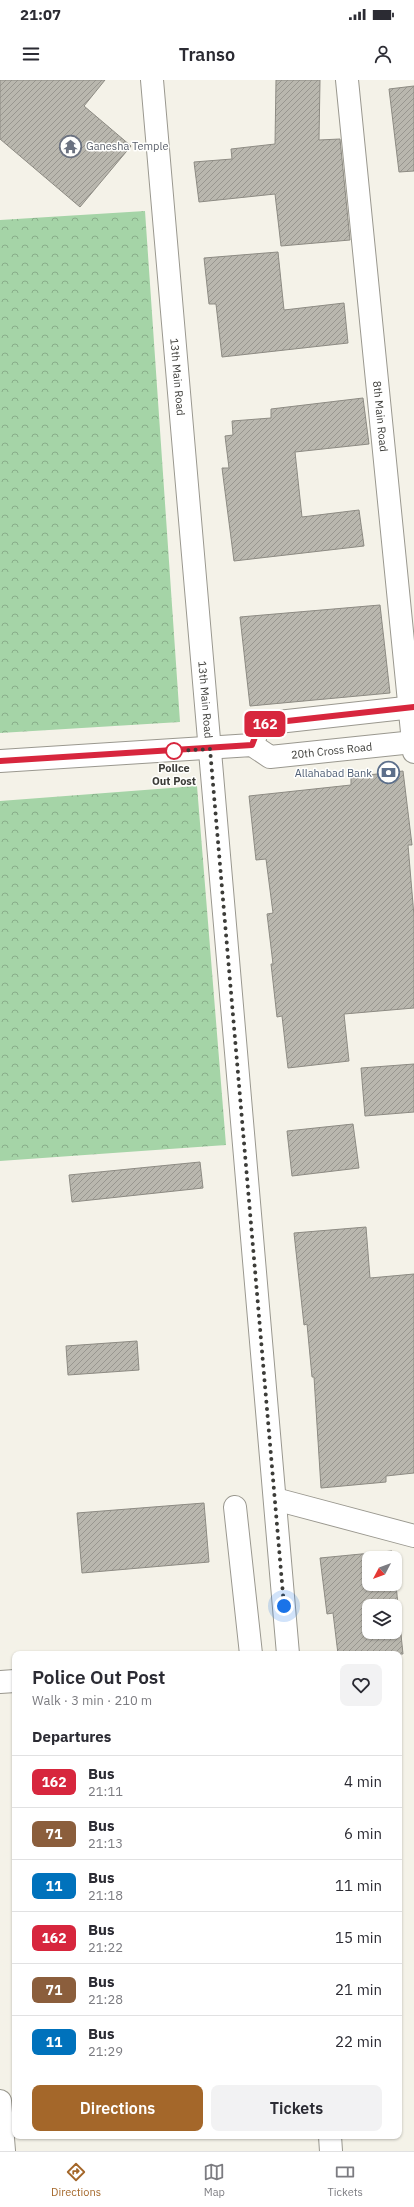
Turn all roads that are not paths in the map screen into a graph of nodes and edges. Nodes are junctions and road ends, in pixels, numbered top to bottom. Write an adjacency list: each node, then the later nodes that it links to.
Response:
1 (152, 80): 7 (street, 13th Main Road)
2 (348, 80): 3 (street, 8th Main Road)
3 (405, 557): 4 (street, 8th Main Road)
4 (412, 707): 5 (street); 6 (street, 8th Main Road)
5 (252, 745): 6 (street, 20th Cross Road); 7 (street)
6 (414, 746)
7 (210, 749): 8 (street); 9 (street, 13th Main Road)
8 (0, 761)
9 (275, 1498): 11 (street); 13 (street, 13th Main Road)
10 (235, 1507): 12 (street)
11 (414, 1536)
12 (251, 1651)
13 (284, 1651)
14 (12, 1681): 15 (street)
15 (0, 1682)
16 (0, 2100): 18 (street)
17 (330, 2139): 19 (street)
18 (4, 2151)
19 (331, 2151)

